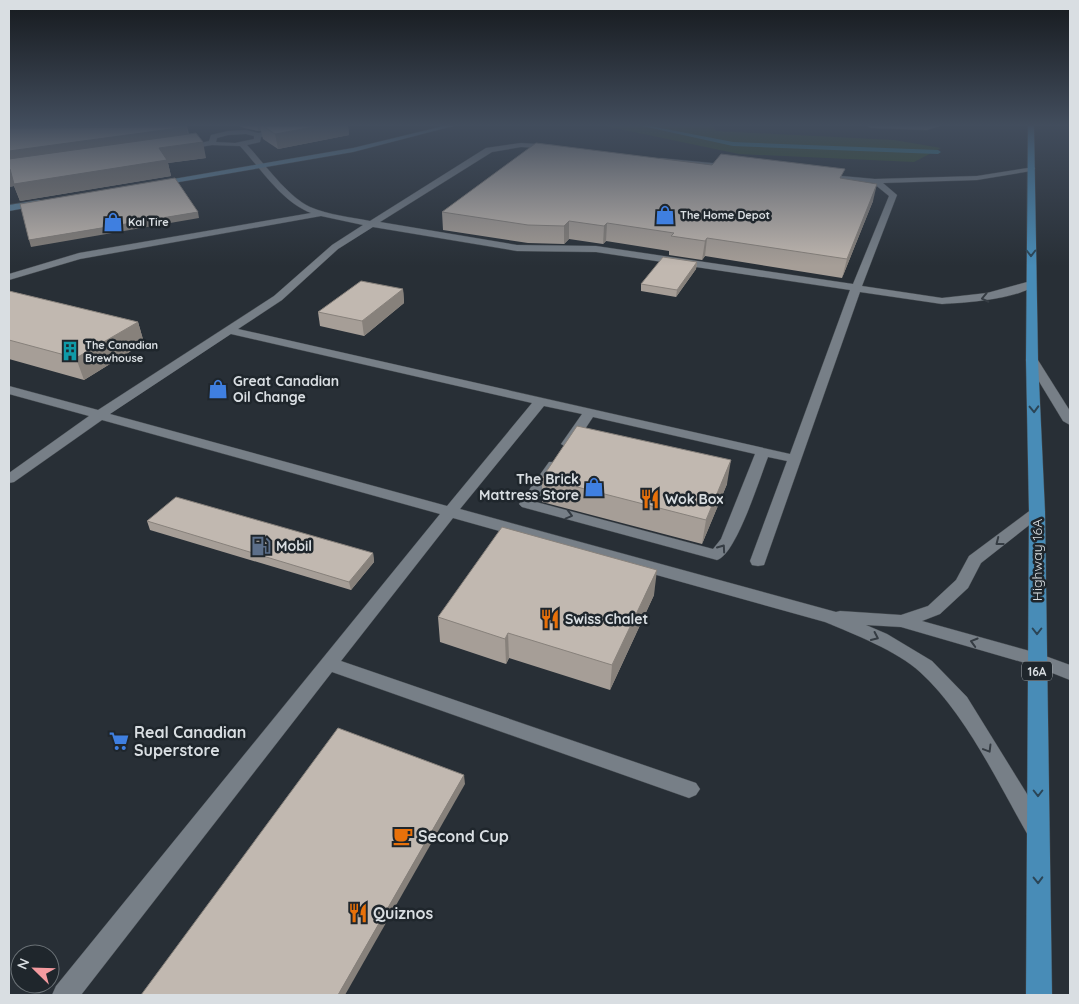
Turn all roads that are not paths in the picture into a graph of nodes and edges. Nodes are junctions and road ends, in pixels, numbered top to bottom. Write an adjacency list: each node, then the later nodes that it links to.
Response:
1 (226, 173): 8 (street)
2 (267, 173): 11 (lane)
3 (453, 173): 12 (lane)
4 (1005, 173): 7 (lane)
5 (1031, 173): 14 (main road, Highway 16A / 16A, one-way to 14)
6 (816, 175): 7 (lane)
7 (875, 180): 15 (lane)
8 (146, 186)
9 (48, 201): 10 (street)
10 (9, 208)
11 (320, 214): 12 (lane); 13 (lane)
12 (370, 224): 15 (lane); 16 (lane)
13 (9, 277)
14 (1031, 284): 15 (lane, one-way to 15); 17 (main road, Highway 16A / 16A)
15 (856, 289): 24 (lane)
16 (228, 330): 19 (lane); 21 (lane)
17 (1032, 360): 22 (lane); 27 (main road, Highway 16A / 16A, one-way to 27)
18 (9, 390): 21 (lane)
19 (541, 401): 20 (lane); 26 (lane)
20 (590, 412): 23 (lane); 23 (lane, one-way to 23)
21 (101, 414): 25 (lane); 26 (lane)
22 (1070, 421)
23 (763, 452): 24 (lane)
24 (795, 459): 28 (lane)
25 (9, 479)
26 (450, 512): 29 (lane); 32 (lane)
27 (1037, 512): 30 (lane, one-way to 30); 31 (main road, Highway 16A / 16A, one-way to 31)
28 (758, 561)
29 (831, 617): 30 (lane); 35 (lane, one-way to 35)
30 (901, 621): 31 (lane, one-way to 30)
31 (1037, 660): 33 (lane); 35 (main road, Highway 16A / 16A, one-way to 35)
32 (329, 664): 34 (lane); 36 (lane)
33 (1070, 673)
34 (689, 789)
35 (1038, 831): 37 (main road, Highway 16A / 16A, one-way to 37)
36 (66, 995)
37 (1039, 995)

